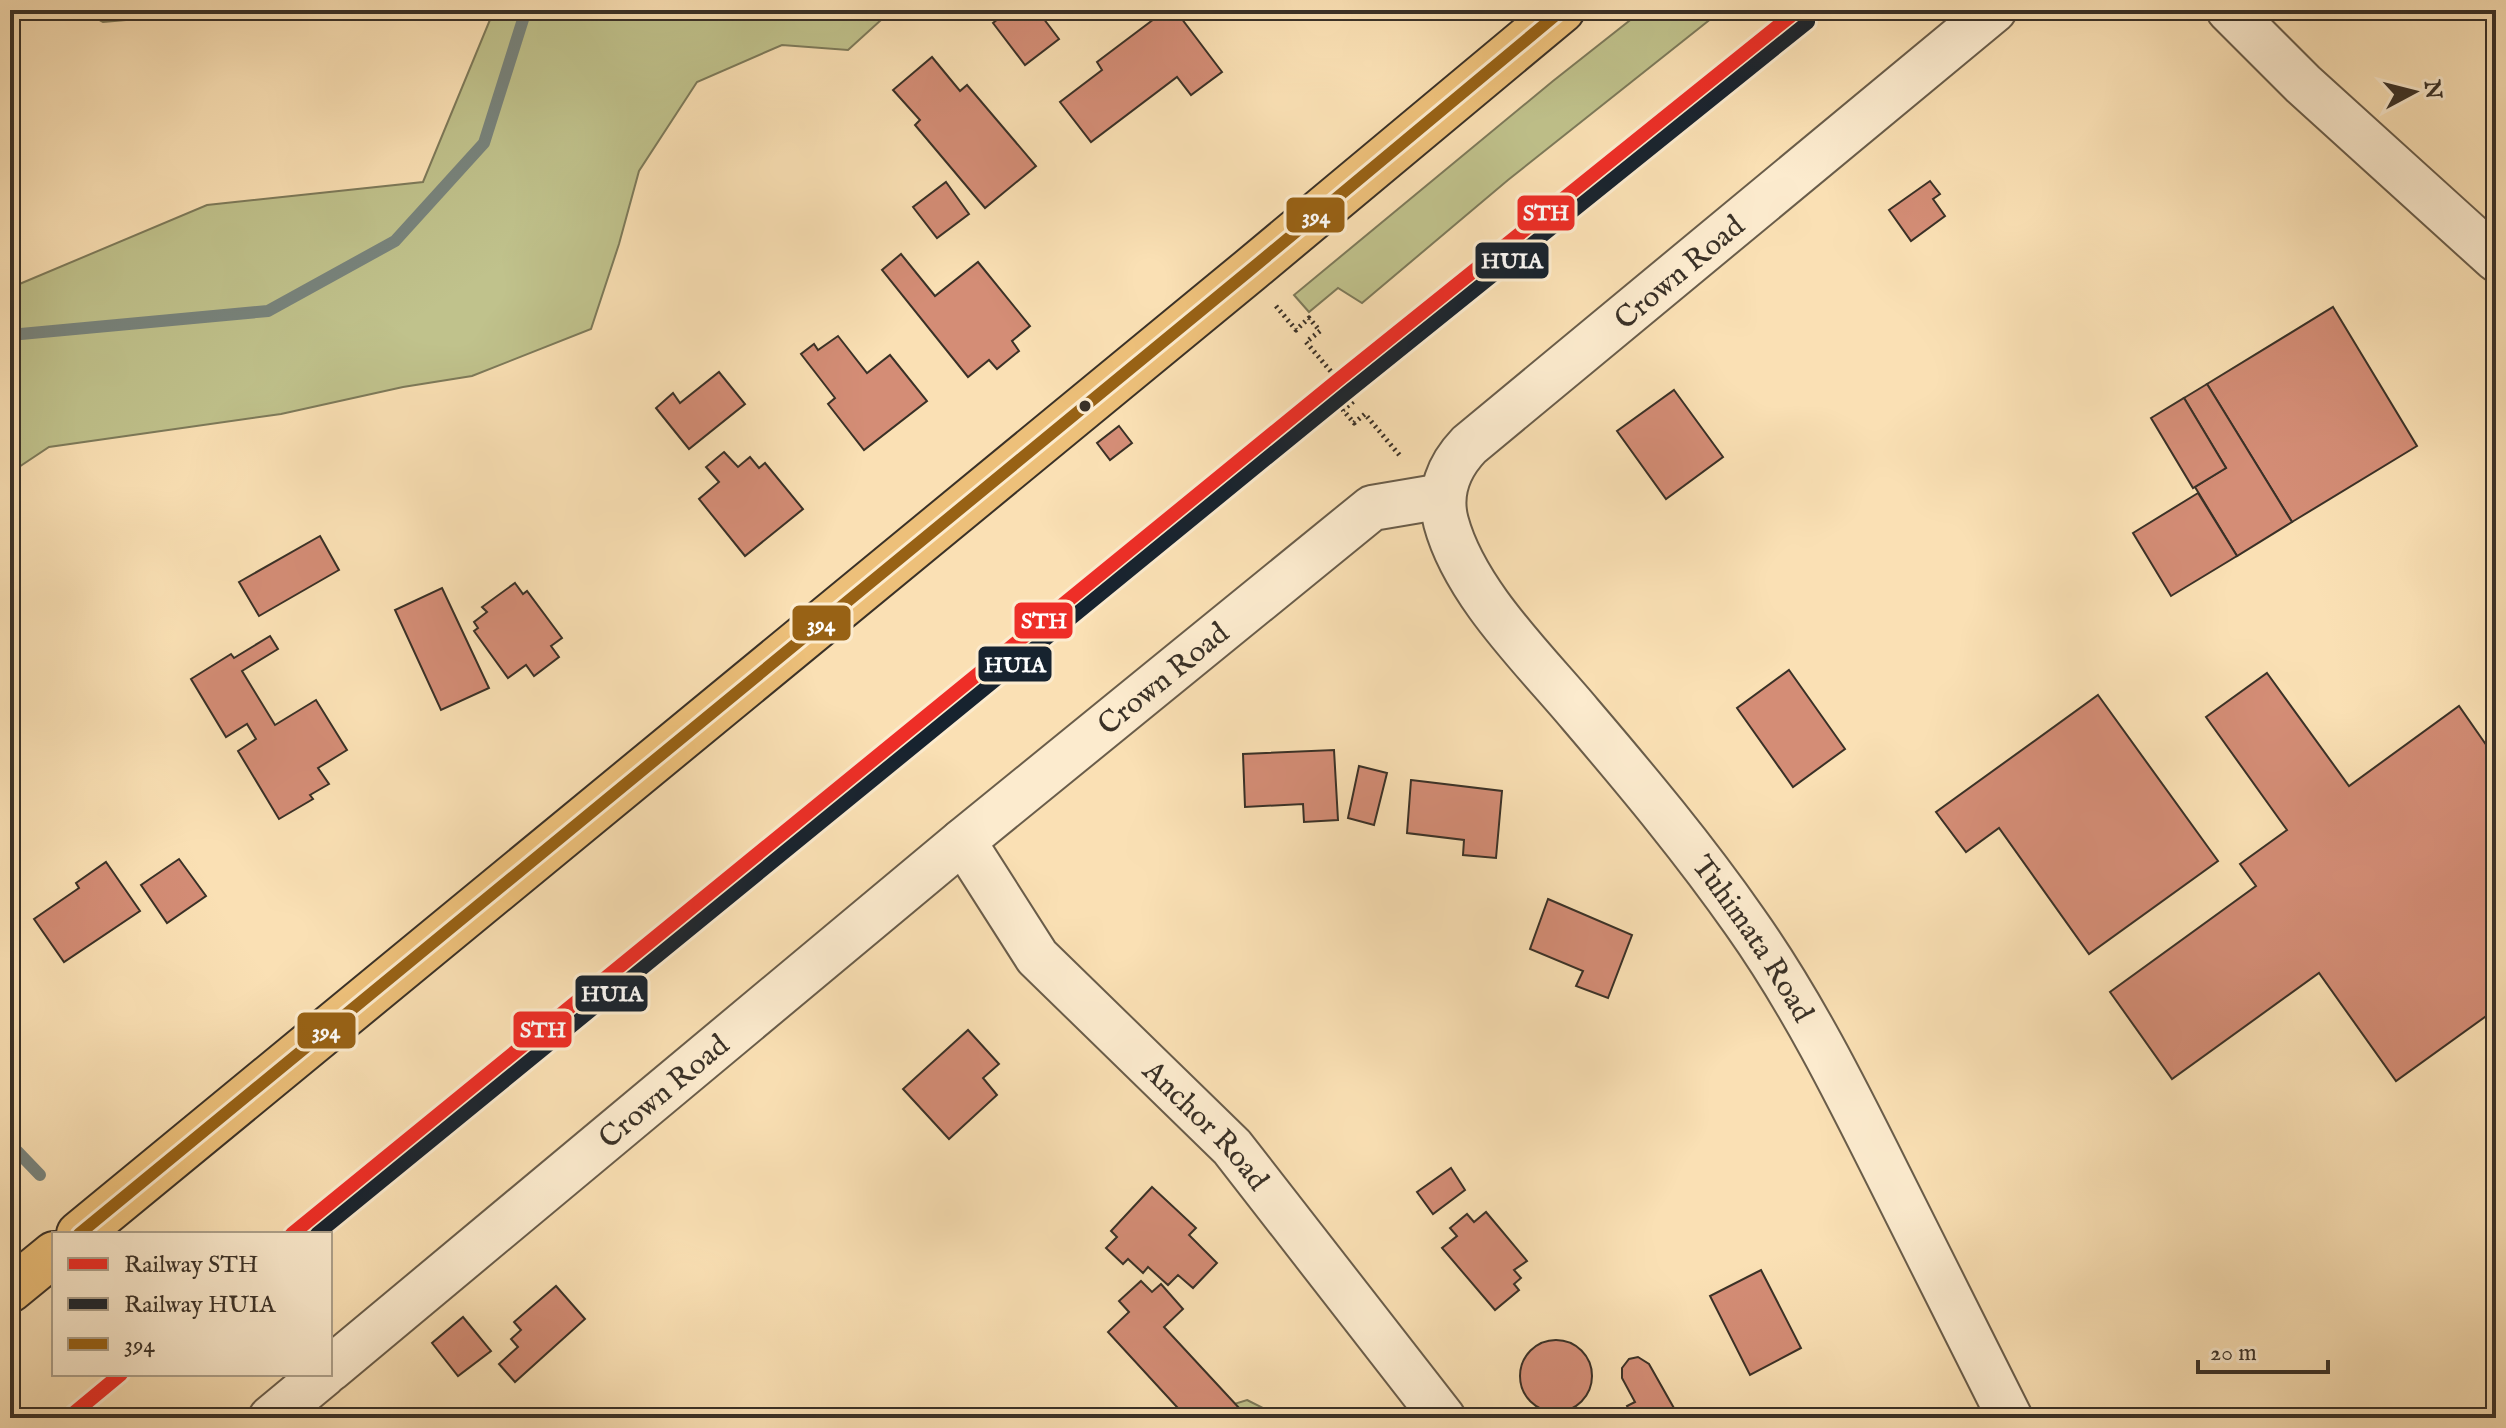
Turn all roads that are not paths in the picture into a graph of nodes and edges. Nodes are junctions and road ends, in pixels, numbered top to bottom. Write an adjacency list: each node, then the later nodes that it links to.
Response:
1 (1562, 10): 7 (highway)
2 (1994, 10): 5 (street, Crown Road)
3 (2229, 10): 4 (street)
4 (2496, 259)
5 (1443, 496): 6 (street, Crown Road); 14 (street, Tuhimata Road)
6 (963, 841): 10 (street, Crown Road); 13 (street, Anchor Road)
7 (81, 1232)
8 (52, 1256): 9 (highway)
9 (10, 1290)
10 (332, 1367)
11 (322, 1376): 12 (street)
12 (271, 1418)
13 (1443, 1418)
14 (2010, 1418)

